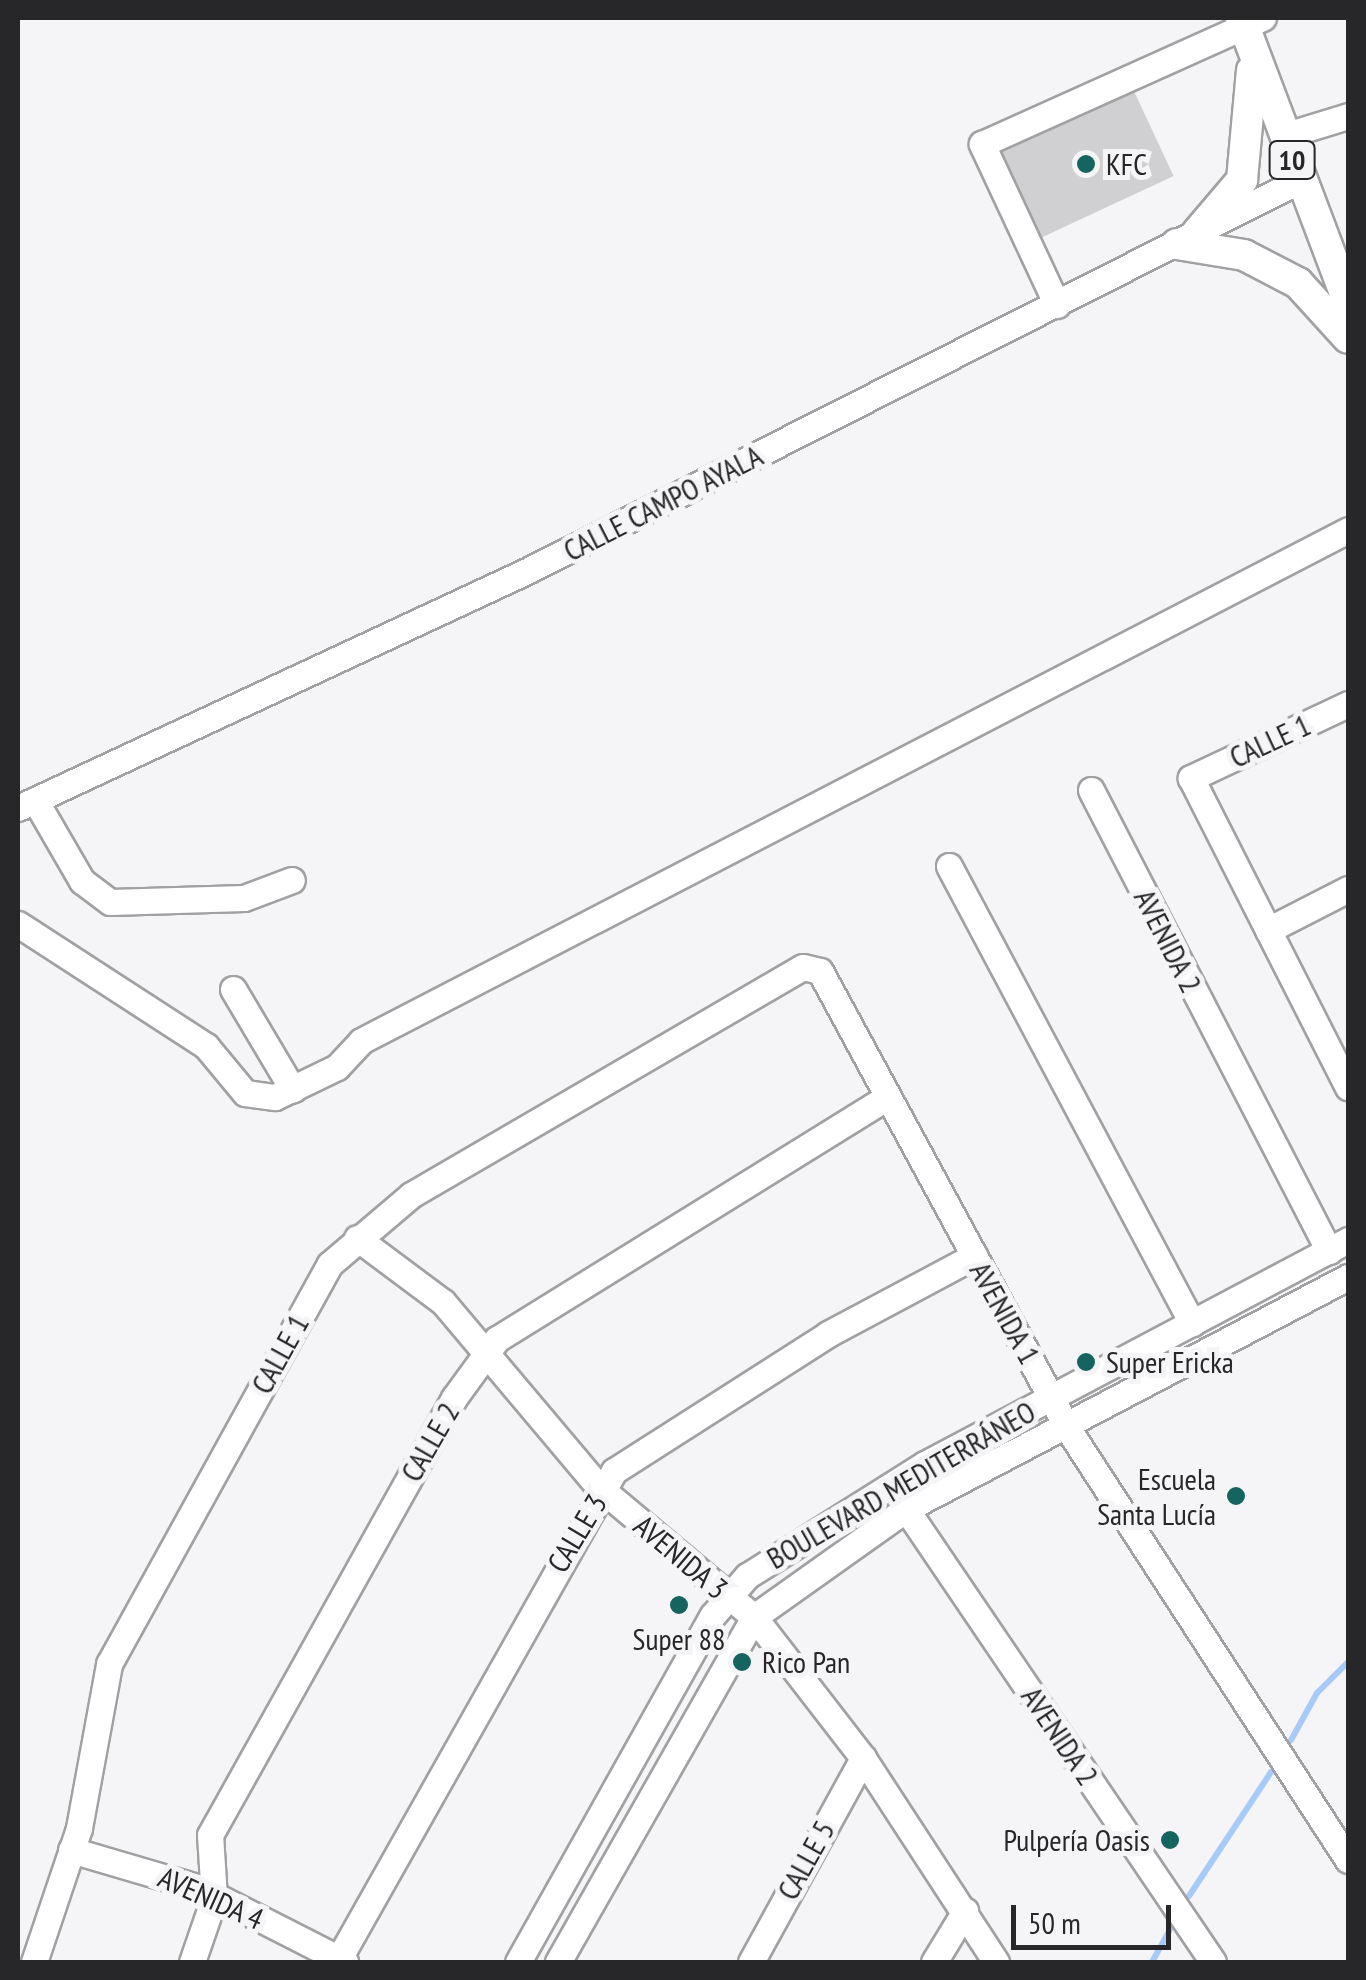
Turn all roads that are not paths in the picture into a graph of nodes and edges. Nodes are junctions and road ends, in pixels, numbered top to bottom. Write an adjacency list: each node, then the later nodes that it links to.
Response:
1 (1249, 20): 2 (main road, 10); 8 (street)
2 (1253, 57): 4 (main road, 10); 6 (main road)
3 (1348, 116): 4 (street)
4 (1283, 136): 5 (main road, 10)
5 (1300, 180): 6 (street, CALLE CAMPO AYALA); 7 (main road, 10)
6 (1187, 238): 8 (street, CALLE CAMPO AYALA); 9 (main road)
7 (1348, 302)
8 (1056, 306): 13 (street, CALLE CAMPO AYALA)
9 (1348, 338)
10 (1348, 530): 22 (street)
11 (1348, 704): 18 (street, CALLE 1)
12 (1091, 790): 25 (street, AVENIDA 2)
13 (26, 804): 15 (street)
14 (949, 866): 28 (street)
15 (292, 880)
16 (1348, 889): 18 (street)
17 (18, 924): 22 (street)
18 (1268, 930): 21 (street)
19 (803, 966): 23 (street, AVENIDA 1); 24 (street, CALLE 1)
20 (233, 989): 22 (street)
21 (1346, 1075)
22 (293, 1090)
23 (887, 1097): 26 (street, AVENIDA 1); 29 (street, CALLE 2)
24 (357, 1238): 29 (street, AVENIDA 3); 37 (street, CALLE 1)
25 (1338, 1246): 28 (street, BOULEVARD MEDITERRÁNEO)
26 (974, 1256): 30 (street, AVENIDA 1); 32 (street, CALLE 3)
27 (1348, 1277): 31 (street, BOULEVARD MEDITERRÁNEO)
28 (1192, 1323): 30 (street, BOULEVARD MEDITERRÁNEO)
29 (485, 1356): 32 (street, AVENIDA 3); 39 (street, CALLE 2)
30 (1051, 1397): 31 (street, AVENIDA 1); 34 (street, BOULEVARD MEDITERRÁNEO)
31 (1068, 1429): 33 (street, BOULEVARD MEDITERRÁNEO); 38 (street, AVENIDA 1)
32 (602, 1489): 34 (street, AVENIDA 3); 41 (street, CALLE 3)
33 (906, 1509): 35 (street, BOULEVARD MEDITERRÁNEO); 49 (street, AVENIDA 2)
34 (728, 1597): 35 (street, AVENIDA 3); 44 (street, BOULEVARD MEDITERRÁNEO)
35 (754, 1617): 36 (street, AVENIDA 3); 45 (street, BOULEVARD MEDITERRÁNEO)
36 (862, 1758): 40 (street, AVENIDA 3); 46 (street, CALLE 5)
37 (71, 1850): 39 (street, AVENIDA 4); 42 (street, CALLE 1)
38 (1348, 1860)
39 (214, 1895): 41 (street, AVENIDA 4); 43 (street, CALLE 2)
40 (966, 1911): 47 (street); 48 (street, AVENIDA 3)
41 (341, 1961)
42 (34, 1962)
43 (192, 1962)
44 (518, 1962)
45 (558, 1962)
46 (751, 1962)
47 (934, 1962)
48 (996, 1962)
49 (1213, 1962)

